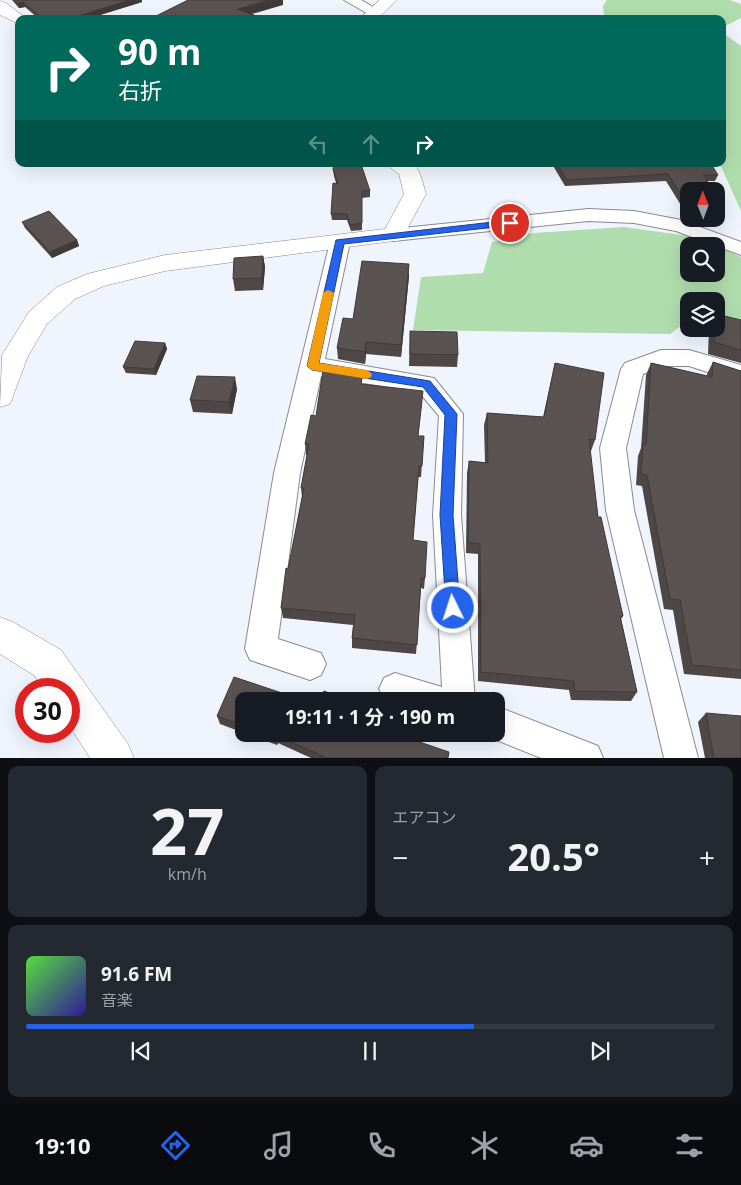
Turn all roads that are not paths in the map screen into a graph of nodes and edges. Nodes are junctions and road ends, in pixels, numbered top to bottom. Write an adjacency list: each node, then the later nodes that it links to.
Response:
1 (351, 0): 4 (street)
2 (389, 0): 5 (street)
3 (0, 6): 6 (street)
4 (370, 15)
5 (372, 15)
6 (15, 17)
7 (403, 167): 8 (street)
8 (393, 235): 9 (street); 10 (street)
9 (340, 242): 11 (street); 13 (street)
10 (741, 249)
11 (312, 366): 15 (street); 19 (street)
12 (741, 374): 24 (street)
13 (0, 396)
14 (0, 634): 16 (street)
15 (310, 664)
16 (58, 678)
17 (395, 689): 18 (street)
18 (405, 692)
19 (458, 692)
20 (80, 708): 22 (street)
21 (505, 726): 23 (street)
22 (114, 758)
23 (586, 758)
24 (681, 758)

